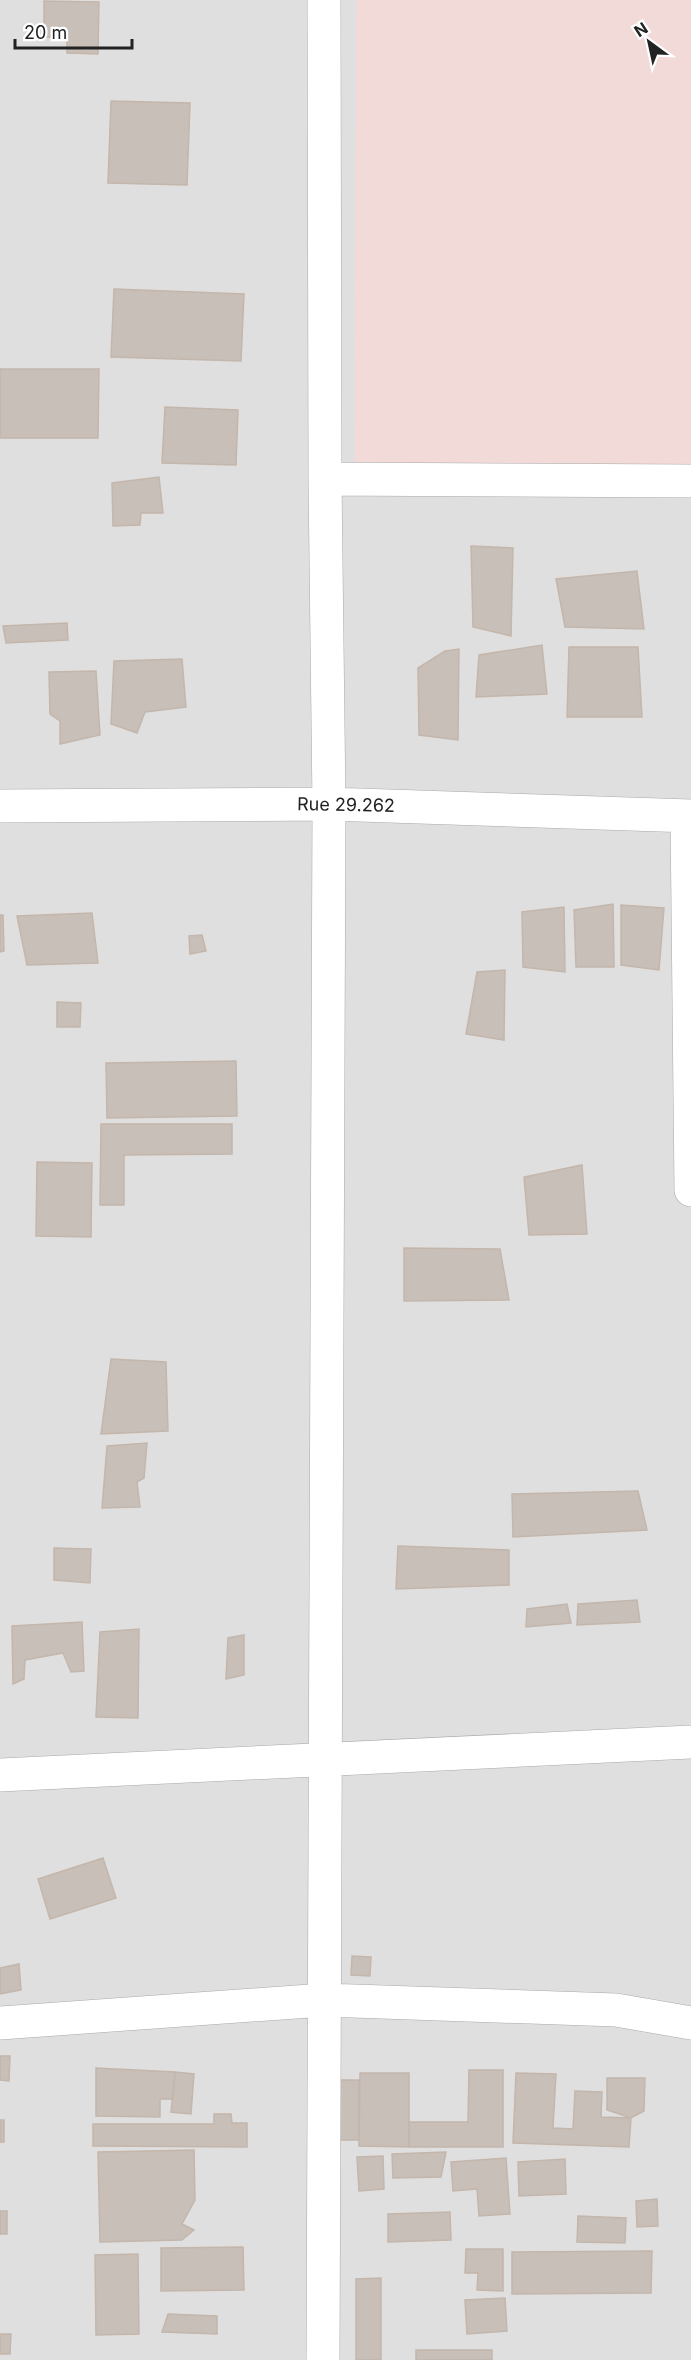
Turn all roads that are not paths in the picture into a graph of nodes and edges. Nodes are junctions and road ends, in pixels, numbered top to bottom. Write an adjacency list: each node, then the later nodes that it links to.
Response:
1 (324, 0): 2 (street)
2 (325, 479): 3 (street); 4 (street)
3 (691, 481)
4 (329, 804): 5 (street, Rue 29.262); 6 (street, Rue 29.262); 9 (street)
5 (0, 806)
6 (689, 816): 7 (street)
7 (691, 1190)
8 (691, 1742): 9 (street)
9 (326, 1760): 10 (street); 11 (street)
10 (0, 1775)
11 (324, 2000): 12 (street); 13 (street); 14 (street)
12 (0, 2023)
13 (691, 2023)
14 (323, 2360)

